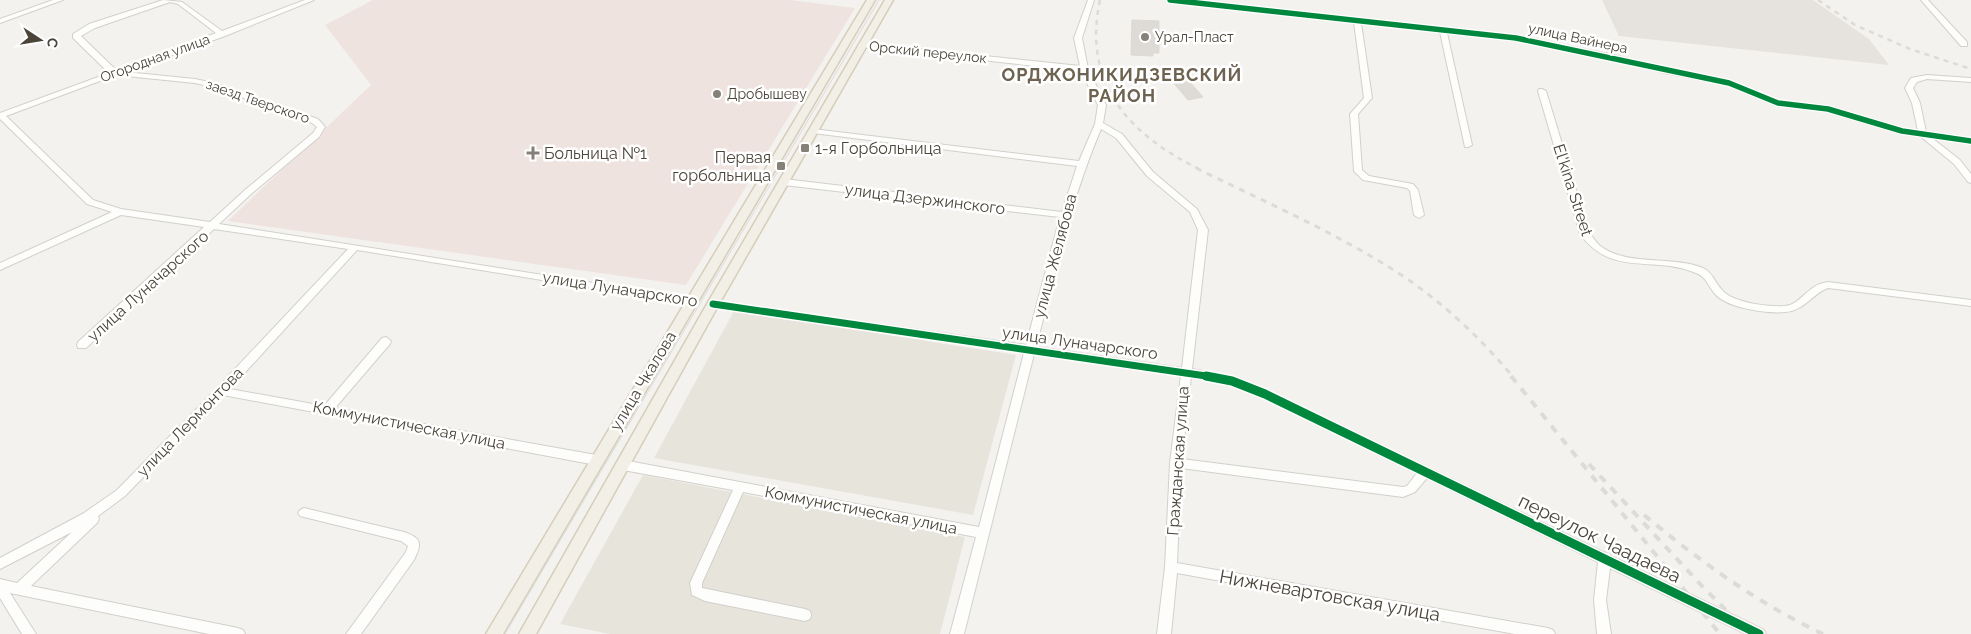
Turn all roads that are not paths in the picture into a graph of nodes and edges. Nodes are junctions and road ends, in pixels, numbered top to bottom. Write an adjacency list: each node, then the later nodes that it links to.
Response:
1 (60, 0): 9 (street)
2 (310, 0): 11 (street, Огородная улица)
3 (870, 0): 33 (main road, улица Чкалова)
4 (889, 0): 13 (main road, улица Чкалова)
5 (1091, 0): 14 (street, улица Желябова)
6 (1170, 0): 8 (street, улица Вайнера)
7 (1924, 0): 12 (street)
8 (1358, 20): 10 (street, улица Вайнера); 29 (street)
9 (0, 21)
10 (1443, 29): 21 (street, улица Вайнера); 23 (street)
11 (222, 34): 15 (street, Огородная улица); 15 (street)
12 (1964, 44)
13 (862, 45): 14 (street, Орский переулок); 20 (main road, улица Чкалова)
14 (1084, 69): 19 (street, улица Желябова)
15 (114, 74): 18 (street, Огородная улица); 30 (street, заезд Тверского)
16 (1971, 80): 21 (street)
17 (1542, 91): 34 (street, El'kina Street)
18 (0, 115): 27 (street, улица Луначарского)
19 (1099, 124): 24 (street, улица Желябова); 39 (street, Гражданская улица)
20 (813, 131): 24 (street); 26 (main road, улица Чкалова)
21 (1923, 135): 22 (street, улица Вайнера); 25 (street)
22 (1971, 142)
23 (1468, 145)
24 (1082, 164): 28 (street, улица Желябова)
25 (1971, 180)
26 (784, 182): 28 (street, улица Дзержинского); 35 (main road, улица Чкалова)
27 (120, 212): 30 (street, улица Луначарского); 32 (street)
28 (1065, 215): 38 (street, улица Желябова)
29 (1419, 215)
30 (213, 226): 31 (street, улица Луначарского); 37 (street, улица Луначарского)
31 (355, 246): 33 (street, улица Луначарского); 40 (street, улица Лермонтова)
32 (0, 266)
33 (690, 301): 35 (main road, улица Луначарского); 42 (main road, улица Чкалова)
34 (1971, 303)
35 (713, 304): 38 (street, улица Луначарского); 44 (main road, улица Чкалова)
36 (386, 341): 41 (street)
37 (82, 345)
38 (1030, 350): 39 (street, улица Луначарского); 49 (street, улица Желябова)
39 (1185, 372): 43 (street, Гражданская улица); 45 (street, улица Луначарского)
40 (221, 391): 41 (street, Коммунистическая улица); 47 (street, улица Лермонтова)
41 (327, 410): 42 (street, Коммунистическая улица)
42 (596, 460): 59 (main road, улица Чкалова)
43 (1176, 463): 45 (street); 52 (street, Гражданская улица)
44 (623, 465): 46 (street, Коммунистическая улица); 60 (main road, улица Чкалова)
45 (1426, 471): 50 (street, переулок Чаадаева)
46 (740, 488): 49 (street, Коммунистическая улица); 55 (street)
47 (108, 504): 51 (street, улица Лермонтова); 54 (street)
48 (304, 513): 58 (street)
49 (982, 533): 61 (street, улица Желябова)
50 (1605, 557): 64 (street); 65 (street, переулок Чаадаева)
51 (0, 564)
52 (1171, 567): 62 (street, Гражданская улица); 63 (street, Нижневартовская улица)
53 (0, 586): 54 (street); 56 (street)
54 (19, 589): 57 (street)
55 (804, 615)
56 (29, 634)
57 (238, 634)
58 (353, 634)
59 (494, 634)
60 (527, 634)
61 (957, 634)
62 (1164, 634)
63 (1548, 634)
64 (1604, 634)
65 (1759, 634)

